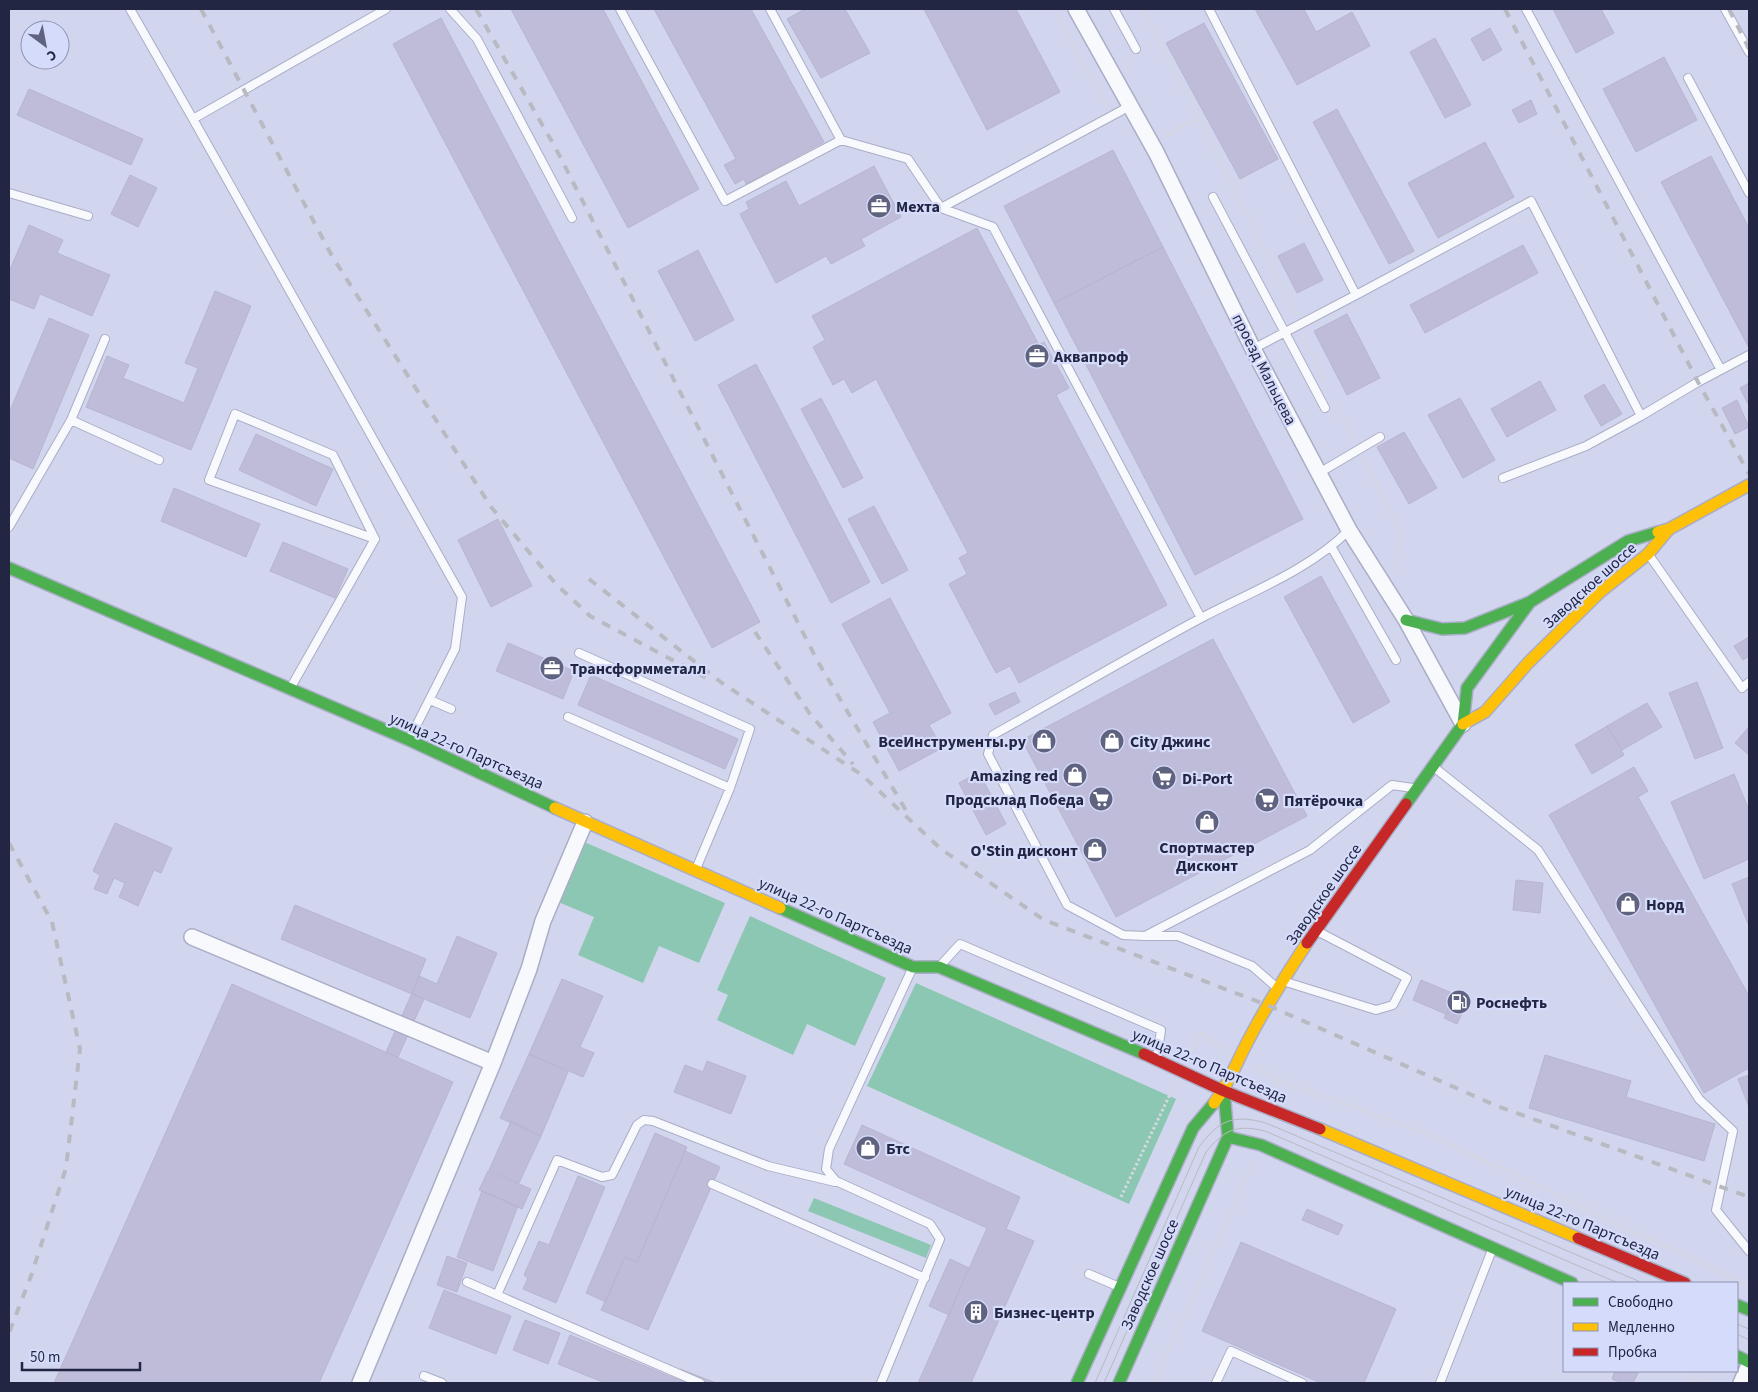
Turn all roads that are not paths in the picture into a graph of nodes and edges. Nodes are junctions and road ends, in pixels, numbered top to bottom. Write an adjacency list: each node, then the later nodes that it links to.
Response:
1 (130, 9): 15 (lane)
2 (382, 9): 15 (lane)
3 (450, 9): 22 (lane)
4 (620, 9): 16 (lane)
5 (770, 9): 16 (lane)
6 (1076, 9): 14 (street, проезд Мальцева)
7 (1114, 9): 11 (lane)
8 (1209, 9): 23 (lane)
9 (1526, 9): 28 (lane)
10 (1725, 9): 12 (lane)
11 (1136, 49)
12 (1749, 52)
13 (1688, 78): 18 (lane)
14 (1130, 106): 20 (lane); 26 (street, проезд Мальцева)
15 (193, 119): 51 (lane)
16 (841, 140): 20 (lane)
17 (9, 193): 21 (lane)
18 (1749, 193)
19 (1214, 197): 24 (lane)
20 (940, 208): 45 (lane)
21 (88, 216)
22 (572, 218)
23 (1356, 294): 24 (lane); 30 (lane)
24 (1284, 333): 26 (lane); 29 (lane)
25 (105, 339): 31 (lane)
26 (1253, 349): 34 (street, проезд Мальцева)
27 (1749, 356): 28 (lane)
28 (1721, 370): 30 (lane)
29 (1325, 408)
30 (1641, 416): 35 (lane)
31 (71, 420): 33 (lane); 37 (lane)
32 (1380, 437): 34 (lane)
33 (159, 460)
34 (1319, 473): 39 (street, проезд Мальцева)
35 (1503, 478)
36 (1749, 485): 38 (main road, Заводское шоссе)
37 (9, 528)
38 (1669, 529): 42 (main road, Заводское шоссе); 44 (main road, Заводское шоссе)
39 (1349, 530): 41 (lane); 46 (street, проезд Мальцева)
40 (376, 540): 40 (lane); 50 (lane)
41 (1332, 548): 45 (lane); 48 (lane)
42 (1648, 554): 49 (lane); 54 (main road, Заводское шоссе)
43 (9, 568): 50 (main road, улица 22-го Партсъезда)
44 (1530, 602): 46 (main road); 54 (main road, Заводское шоссе)
45 (1201, 618): 62 (lane)
46 (1406, 620): 54 (street, проезд Мальцева)
47 (580, 653): 57 (lane)
48 (1396, 660)
49 (1749, 682)
50 (290, 689): 55 (main road, улица 22-го Партсъезда)
51 (430, 700): 52 (lane); 55 (lane)
52 (451, 708)
53 (568, 716): 57 (lane)
54 (1463, 724): 56 (main road, Заводское шоссе)
55 (408, 740): 59 (main road, улица 22-го Партсъезда)
56 (1434, 766): 58 (main road, Заводское шоссе); 74 (lane)
57 (730, 788): 60 (lane)
58 (1417, 789): 61 (main road, Заводское шоссе); 62 (lane)
59 (585, 822): 60 (main road, улица 22-го Партсъезда); 68 (street)
60 (695, 870): 65 (main road, улица 22-го Партсъезда)
61 (1315, 930): 66 (main road, Заводское шоссе); 66 (lane)
62 (1145, 936): 66 (lane)
63 (192, 937): 68 (street)
64 (939, 966): 65 (main road, улица 22-го Партсъезда); 67 (main road, улица 22-го Партсъезда); 67 (lane)
65 (913, 967): 71 (lane)
66 (1281, 985): 69 (main road, Заводское шоссе)
67 (1157, 1060): 69 (main road, улица 22-го Партсъезда)
68 (493, 1063): 85 (street)
69 (1224, 1091): 70 (main road, Заводское шоссе); 79 (main road, улица 22-го Партсъезда); 80 (main road, Заводское шоссе)
70 (1228, 1136): 73 (main road); 90 (main road, Заводское шоссе)
71 (840, 1183): 76 (lane); 81 (lane)
72 (712, 1184): 76 (lane)
73 (1493, 1248): 78 (main road); 93 (lane)
74 (1749, 1251)
75 (1089, 1274): 80 (lane)
76 (925, 1278): 88 (lane)
77 (467, 1282): 81 (lane)
78 (1570, 1282)
79 (1683, 1282)
80 (1120, 1288): 89 (main road, Заводское шоссе)
81 (497, 1295): 87 (lane)
82 (1738, 1357): 83 (main road)
83 (1749, 1363): 94 (street)
84 (424, 1376): 86 (lane)
85 (360, 1383)
86 (442, 1383)
87 (700, 1383)
88 (881, 1383)
89 (1077, 1383)
90 (1119, 1383)
91 (1216, 1383): 92 (lane)
92 (1302, 1383)
93 (1440, 1383)
94 (1741, 1383)

